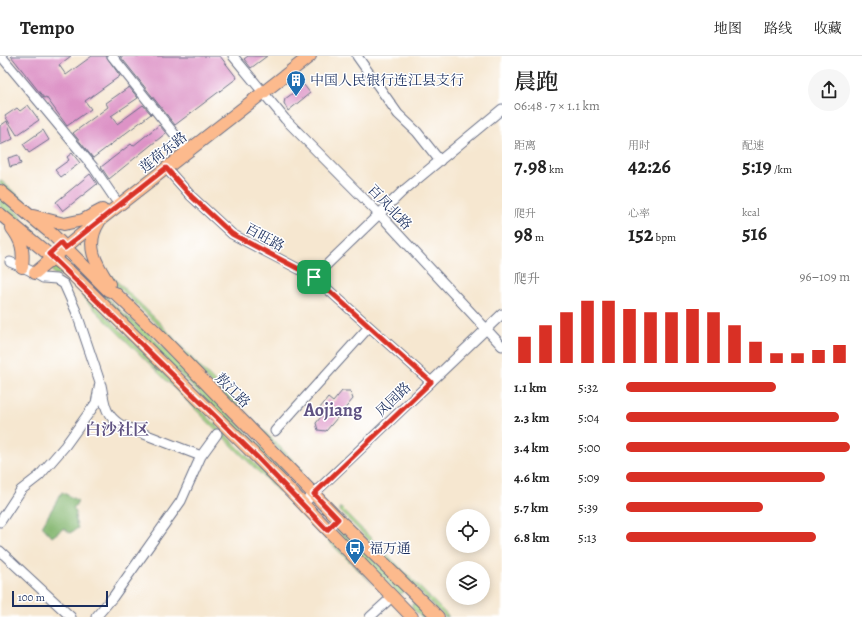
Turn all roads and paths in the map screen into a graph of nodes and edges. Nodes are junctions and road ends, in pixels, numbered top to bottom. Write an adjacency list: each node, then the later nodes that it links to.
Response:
1 (1, 56): 13 (street)
2 (112, 56): 9 (street)
3 (233, 56): 7 (street, 百凤北路)
4 (298, 56): 7 (main road, 莲荷东路)
5 (310, 56): 7 (main road, 莲荷东路)
6 (357, 56): 10 (street)
7 (260, 90): 9 (main road, 莲荷东路); 11 (main road, 莲荷东路); 15 (street, 百凤北路)
8 (502, 109): 10 (street)
9 (184, 146): 13 (main road, 莲荷东路)
10 (440, 161): 15 (street)
11 (166, 168): 14 (main road, 莲荷东路); 23 (street, 百旺路)
12 (0, 191): 17 (main road, 敖江路)
13 (115, 200): 14 (main road, 莲荷东路)
14 (104, 212): 17 (main road); 19 (main road, 莲荷东路); 24 (main road)
15 (378, 214): 23 (street); 27 (street, 百凤北路)
16 (2, 216): 18 (main road); 22 (main road)
17 (30, 216): 18 (main road); 19 (main road, 敖江路)
18 (18, 228): 20 (main road)
19 (63, 246): 20 (main road, 莲荷东路); 24 (main road, 敖江路)
20 (51, 256): 22 (main road, 莲荷东路); 35 (main road)
21 (10, 262): 22 (street)
22 (29, 270): 29 (street)
23 (314, 277): 26 (street, 百旺路)
24 (115, 293): 34 (main road, 敖江路)
25 (502, 314): 27 (street, 凤园路)
26 (369, 327): 30 (street, 百旺路); 31 (street)
27 (486, 330): 28 (street, 百凤北路); 30 (street, 凤园路)
28 (502, 346)
29 (100, 382): 33 (street); 39 (street)
30 (431, 382): 36 (street, 凤园路)
31 (275, 431)
32 (217, 434): 33 (street)
33 (201, 456): 44 (street)
34 (293, 472): 35 (main road); 36 (main road, 敖江路)
35 (282, 482): 37 (main road)
36 (314, 494): 37 (street, 凤园路); 38 (main road, 敖江路)
37 (303, 504): 40 (main road)
38 (338, 519): 40 (main road); 47 (main road, 敖江路)
39 (0, 522)
40 (327, 530): 42 (main road)
41 (0, 551): 43 (street)
42 (392, 597): 45 (street); 46 (main road)
43 (71, 617)
44 (96, 617)
45 (370, 617)
46 (412, 617)
47 (438, 617)

